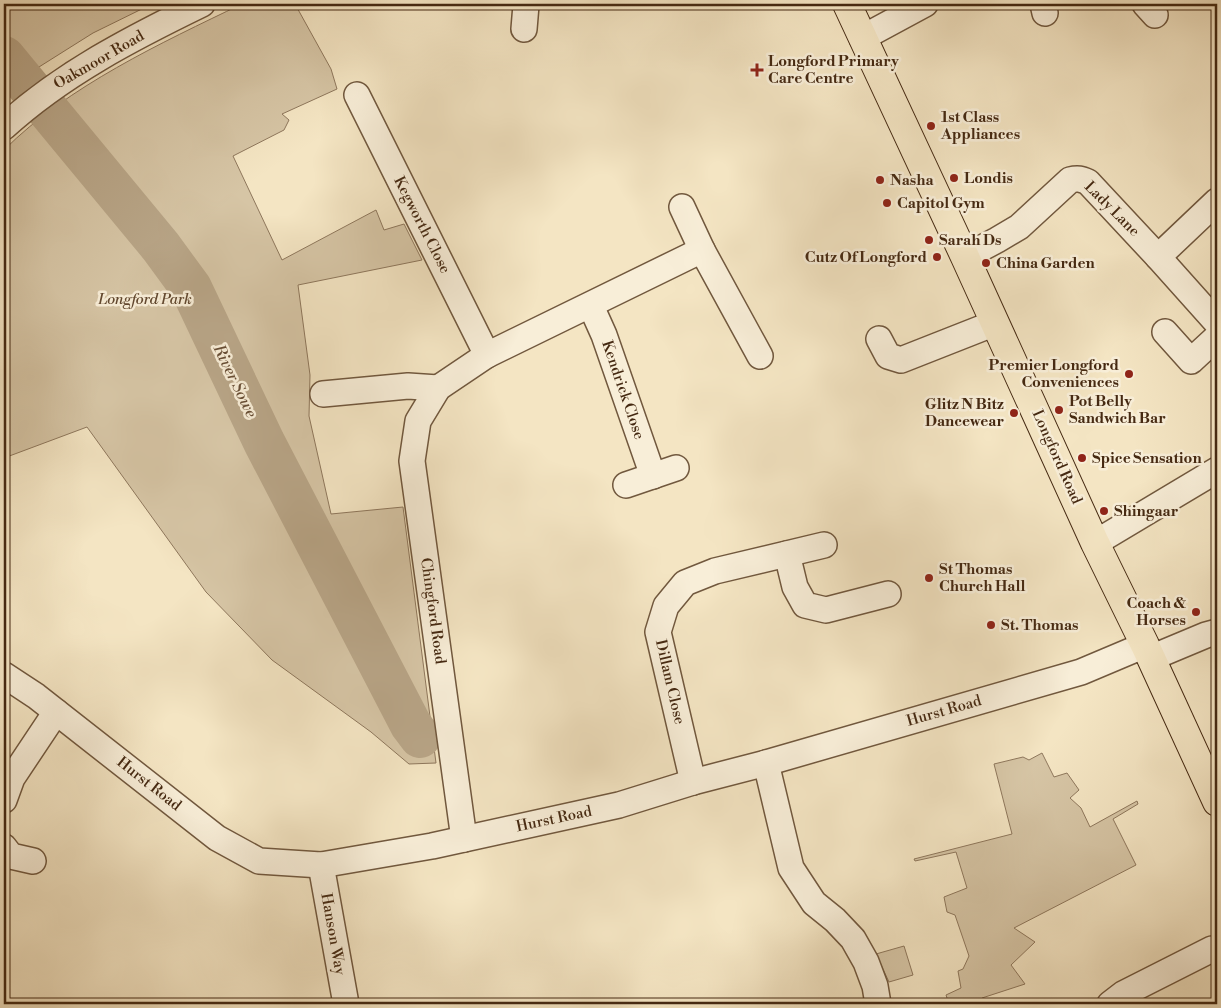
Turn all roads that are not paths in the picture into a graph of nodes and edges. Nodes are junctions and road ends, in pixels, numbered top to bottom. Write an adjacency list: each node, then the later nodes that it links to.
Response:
1 (202, 4): 6 (street, Oakmoor Road)
2 (846, 4): 4 (main road, Longford Road)
3 (925, 4): 4 (street)
4 (862, 38): 11 (main road, Longford Road)
5 (357, 95): 18 (street, Kegworth Close)
6 (11, 120)
7 (1217, 202): 10 (street)
8 (682, 207): 9 (street)
9 (702, 250): 12 (street, Chingford Road); 19 (street)
10 (1158, 256): 11 (street, Lady Lane); 14 (street, Lady Lane)
11 (965, 257): 13 (main road, Longford Road)
12 (590, 306): 18 (street, Chingford Road); 23 (street, Kendrick Close)
13 (995, 323): 17 (street); 24 (main road, Longford Road)
14 (1217, 323)
15 (1165, 332): 16 (street)
16 (1217, 337)
17 (879, 339)
18 (487, 355): 20 (street, Chingford Road)
19 (760, 356)
20 (438, 388): 21 (street); 36 (street, Chingford Road)
21 (323, 394)
22 (1217, 470): 24 (street)
23 (626, 485)
24 (1095, 542): 29 (main road, Longford Road)
25 (824, 545): 26 (street, Dillam Close)
26 (788, 554): 27 (street); 33 (street, Dillam Close)
27 (888, 594)
28 (1217, 632): 29 (street, Hurst Road)
29 (1148, 651): 32 (street, Hurst Road); 35 (main road, Longford Road)
30 (4, 675): 31 (street, Hurst Road)
31 (56, 712): 34 (street); 39 (street, Hurst Road)
32 (766, 763): 33 (street, Hurst Road); 42 (street)
33 (693, 782): 36 (street, Hurst Road)
34 (4, 800)
35 (1217, 802)
36 (464, 839): 39 (street, Hurst Road)
37 (4, 847): 38 (street)
38 (33, 861)
39 (321, 864): 41 (street, Hanson Way)
40 (1212, 949): 43 (street)
41 (346, 1004)
42 (878, 1004)
43 (1110, 1004)

